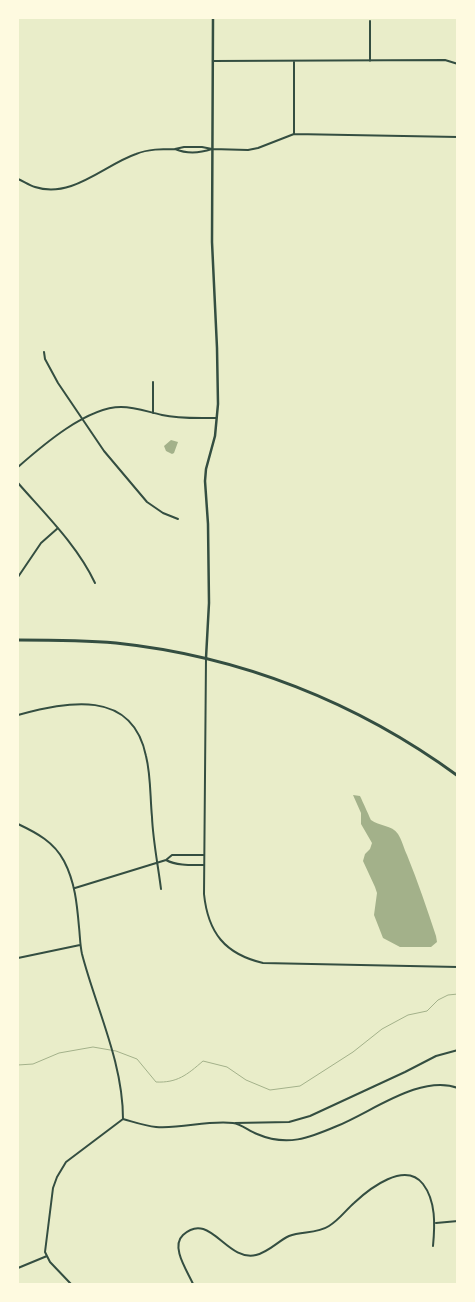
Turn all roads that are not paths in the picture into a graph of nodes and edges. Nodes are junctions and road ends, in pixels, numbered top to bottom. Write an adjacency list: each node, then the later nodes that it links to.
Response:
1 (213, 18): 3 (street)
2 (370, 21): 5 (street)
3 (213, 60): 4 (street); 10 (street)
4 (294, 61): 5 (street); 7 (street)
5 (370, 61): 6 (street)
6 (458, 64)
7 (294, 134): 8 (street); 10 (street)
8 (458, 137)
9 (175, 149): 10 (street); 10 (street); 11 (street)
10 (212, 149): 15 (street)
11 (18, 178)
12 (44, 352): 16 (street)
13 (154, 382): 14 (street)
14 (153, 412): 15 (street); 16 (street)
15 (216, 418): 24 (street)
16 (82, 419): 17 (street); 19 (street)
17 (18, 467)
18 (18, 483): 20 (street)
19 (178, 519)
20 (58, 528): 21 (street); 22 (street)
21 (18, 577)
22 (95, 582)
23 (18, 640): 24 (main road)
24 (206, 658): 26 (main road); 28 (street)
25 (18, 715): 30 (street)
26 (458, 776)
27 (18, 824): 32 (street)
28 (204, 855): 29 (street); 31 (street)
29 (166, 860): 30 (street); 31 (street)
30 (158, 862): 32 (street); 33 (street)
31 (204, 865): 36 (street)
32 (75, 888): 34 (street)
33 (161, 889)
34 (80, 945): 35 (street); 39 (street)
35 (18, 958)
36 (458, 967)
37 (458, 1050): 40 (street)
38 (458, 1088): 40 (street)
39 (123, 1119): 40 (street); 44 (street)
40 (235, 1123)
41 (458, 1221): 42 (street)
42 (436, 1222): 43 (street); 47 (street)
43 (433, 1246)
44 (47, 1256): 45 (street); 46 (street)
45 (18, 1268)
46 (71, 1284)
47 (193, 1284)

